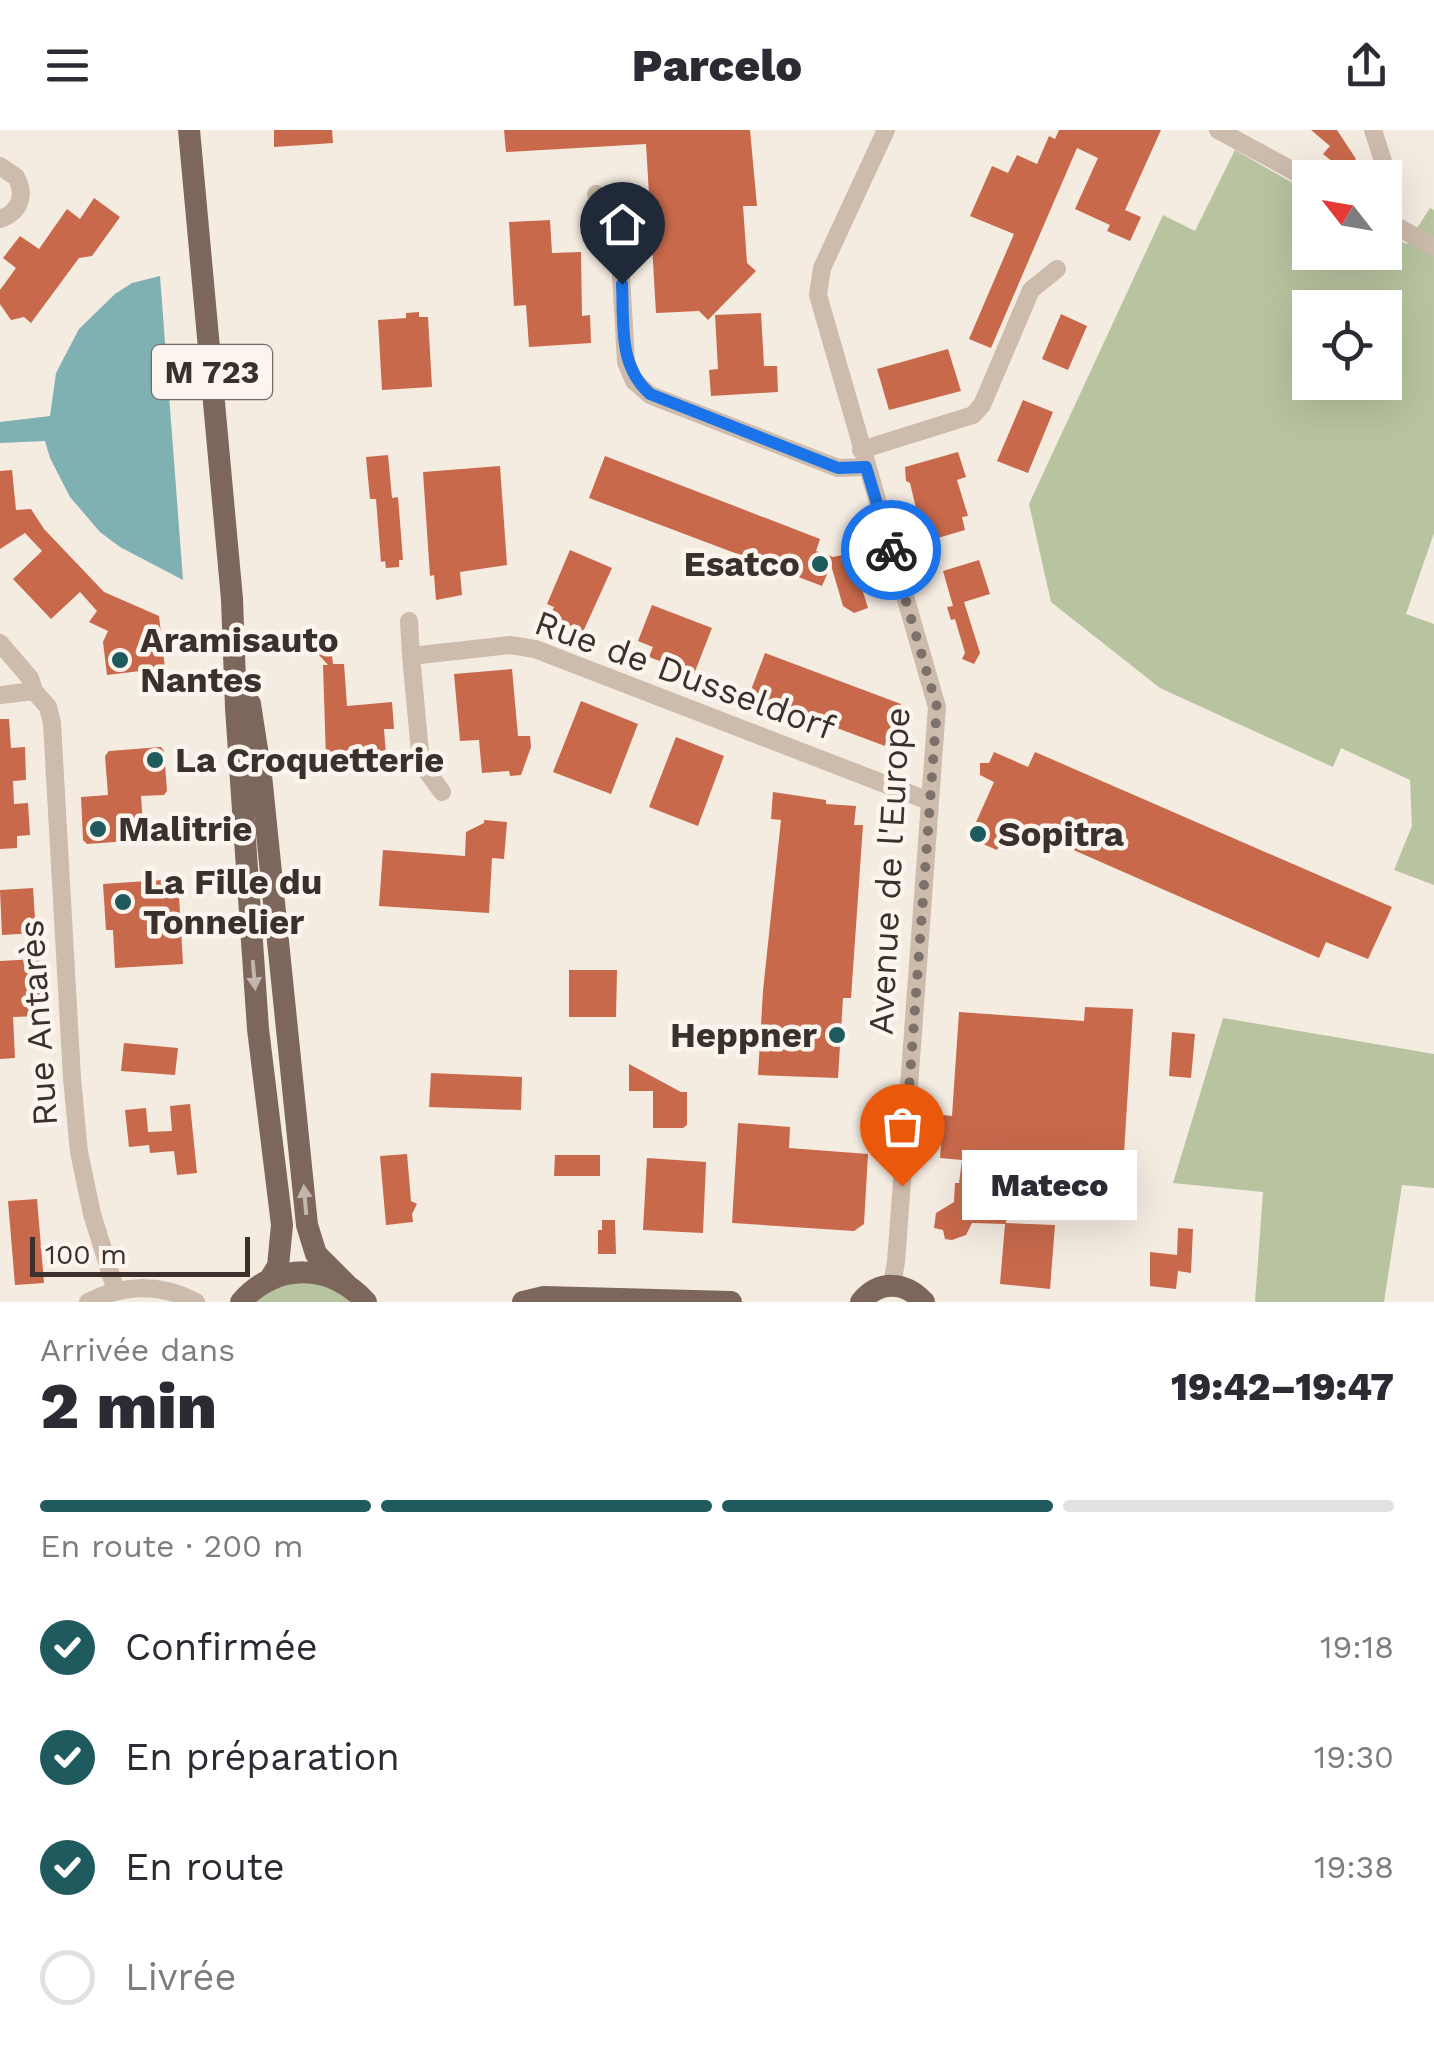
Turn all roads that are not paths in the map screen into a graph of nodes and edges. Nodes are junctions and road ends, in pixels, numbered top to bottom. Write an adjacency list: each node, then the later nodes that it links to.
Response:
1 (886, 130): 13 (street, Avenue de l'Europe)
2 (1218, 130): 7 (street)
3 (1373, 130): 5 (street)
4 (191, 135): 14 (main road, M 723)
5 (1383, 160)
6 (0, 166): 9 (street)
7 (1292, 170)
8 (596, 194): 13 (street)
9 (0, 218)
10 (1402, 230): 11 (street)
11 (1434, 247)
12 (1057, 270): 13 (street)
13 (864, 459): 21 (street, Avenue de l'Europe)
14 (232, 598): 22 (main road, M 723, one-way to 22); 23 (main road, M 723, one-way to 14)
15 (409, 621): 17 (street)
16 (0, 644): 18 (street, Rue Antarès)
17 (412, 656): 20 (street); 21 (street, Rue de Dusseldorf)
18 (34, 691): 19 (street); 25 (street, Rue Antarès)
19 (0, 695)
20 (442, 792)
21 (930, 801): 24 (street, Avenue de l'Europe)
22 (270, 1278): 23 (main road); 28 (main road)
23 (346, 1284): 29 (main road)
24 (892, 1285): 32 (main road); 33 (main road)
25 (116, 1292): 26 (street); 27 (street)
26 (88, 1302)
27 (196, 1302)
28 (241, 1302)
29 (366, 1302)
30 (523, 1302): 31 (main road)
31 (730, 1302)
32 (861, 1302)
33 (924, 1302)

